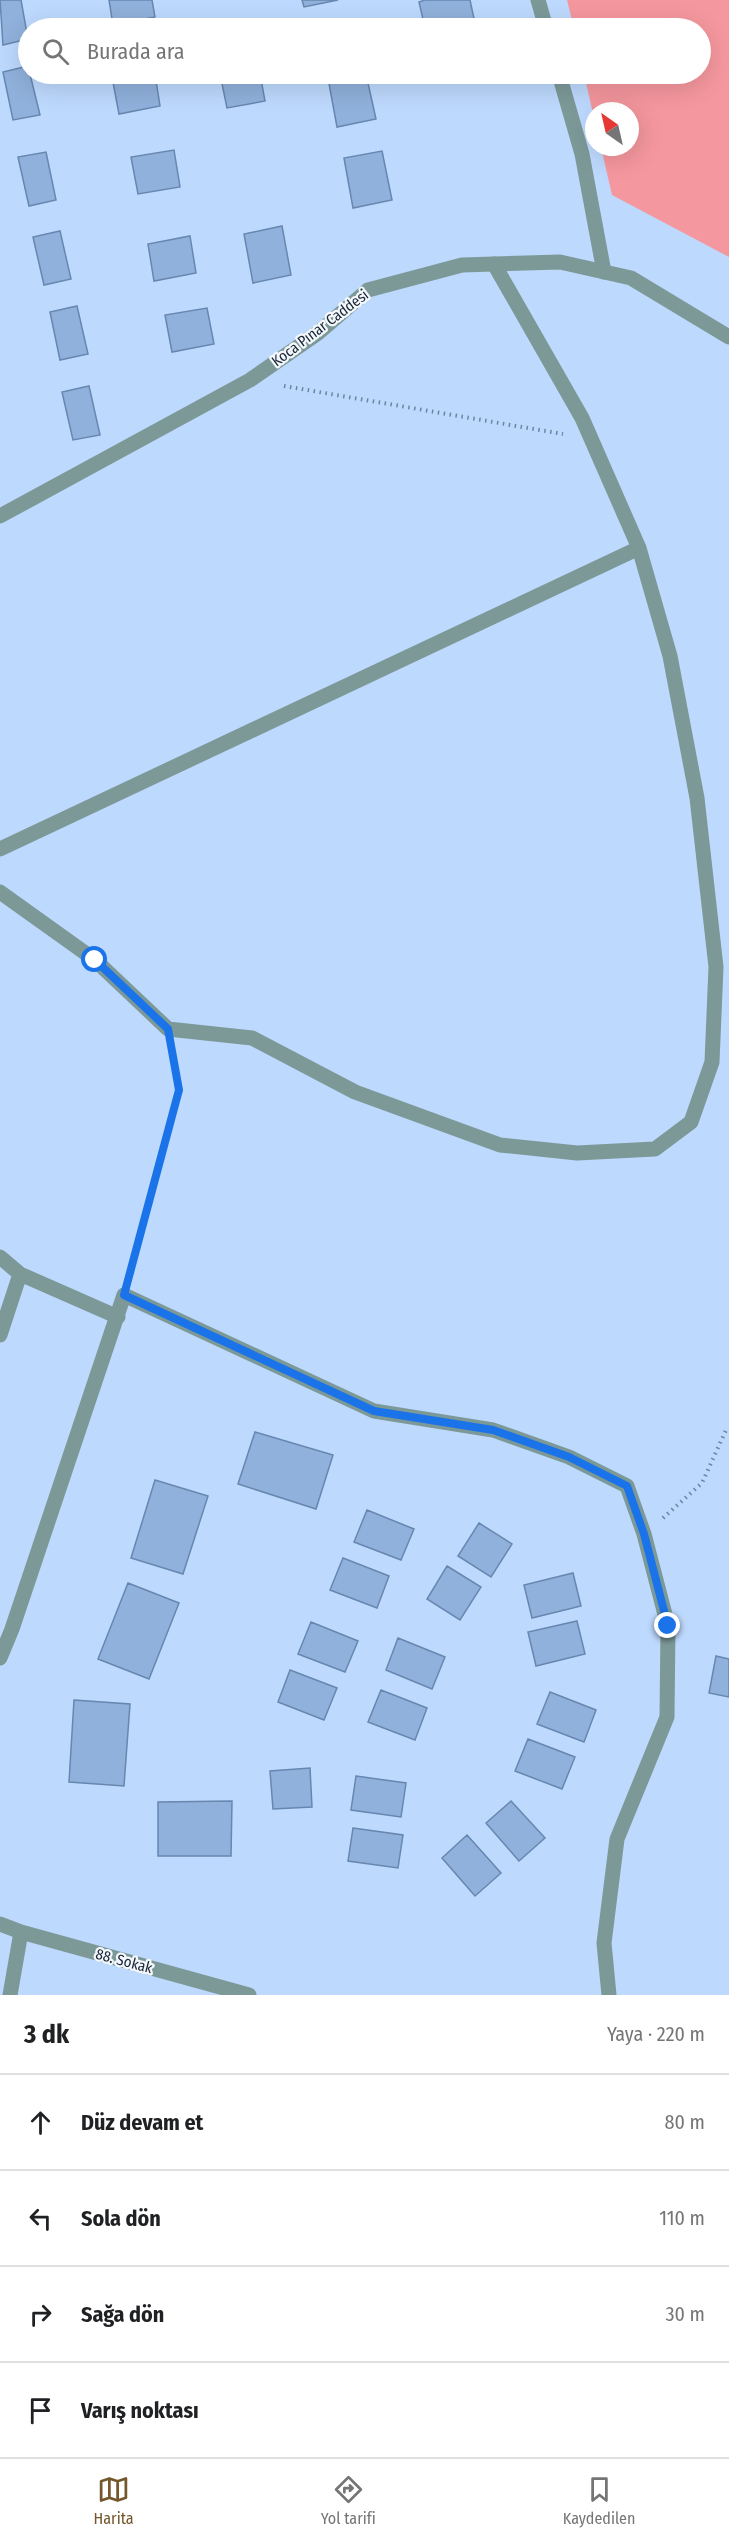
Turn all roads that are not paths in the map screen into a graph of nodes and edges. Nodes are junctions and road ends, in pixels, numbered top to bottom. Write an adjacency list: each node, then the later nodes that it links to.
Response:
1 (538, 0): 2 (street)
2 (543, 18)
3 (562, 84): 5 (street)
4 (494, 264): 5 (street, Koca Pınar Caddesi); 7 (street, Koca Pınar Caddesi); 8 (street)
5 (604, 272): 6 (street, Koca Pınar Caddesi)
6 (729, 337)
7 (0, 516)
8 (639, 548): 9 (street); 10 (street)
9 (0, 849)
10 (0, 892)
11 (0, 1257): 12 (street)
12 (20, 1274): 13 (street); 14 (street)
13 (118, 1317): 15 (street); 20 (street)
14 (0, 1335)
15 (0, 1658)
16 (0, 1924): 17 (street, 88. Sokak)
17 (21, 1932): 18 (street); 19 (street, 88. Sokak)
18 (10, 1995)
19 (249, 1995)
20 (609, 1995)

